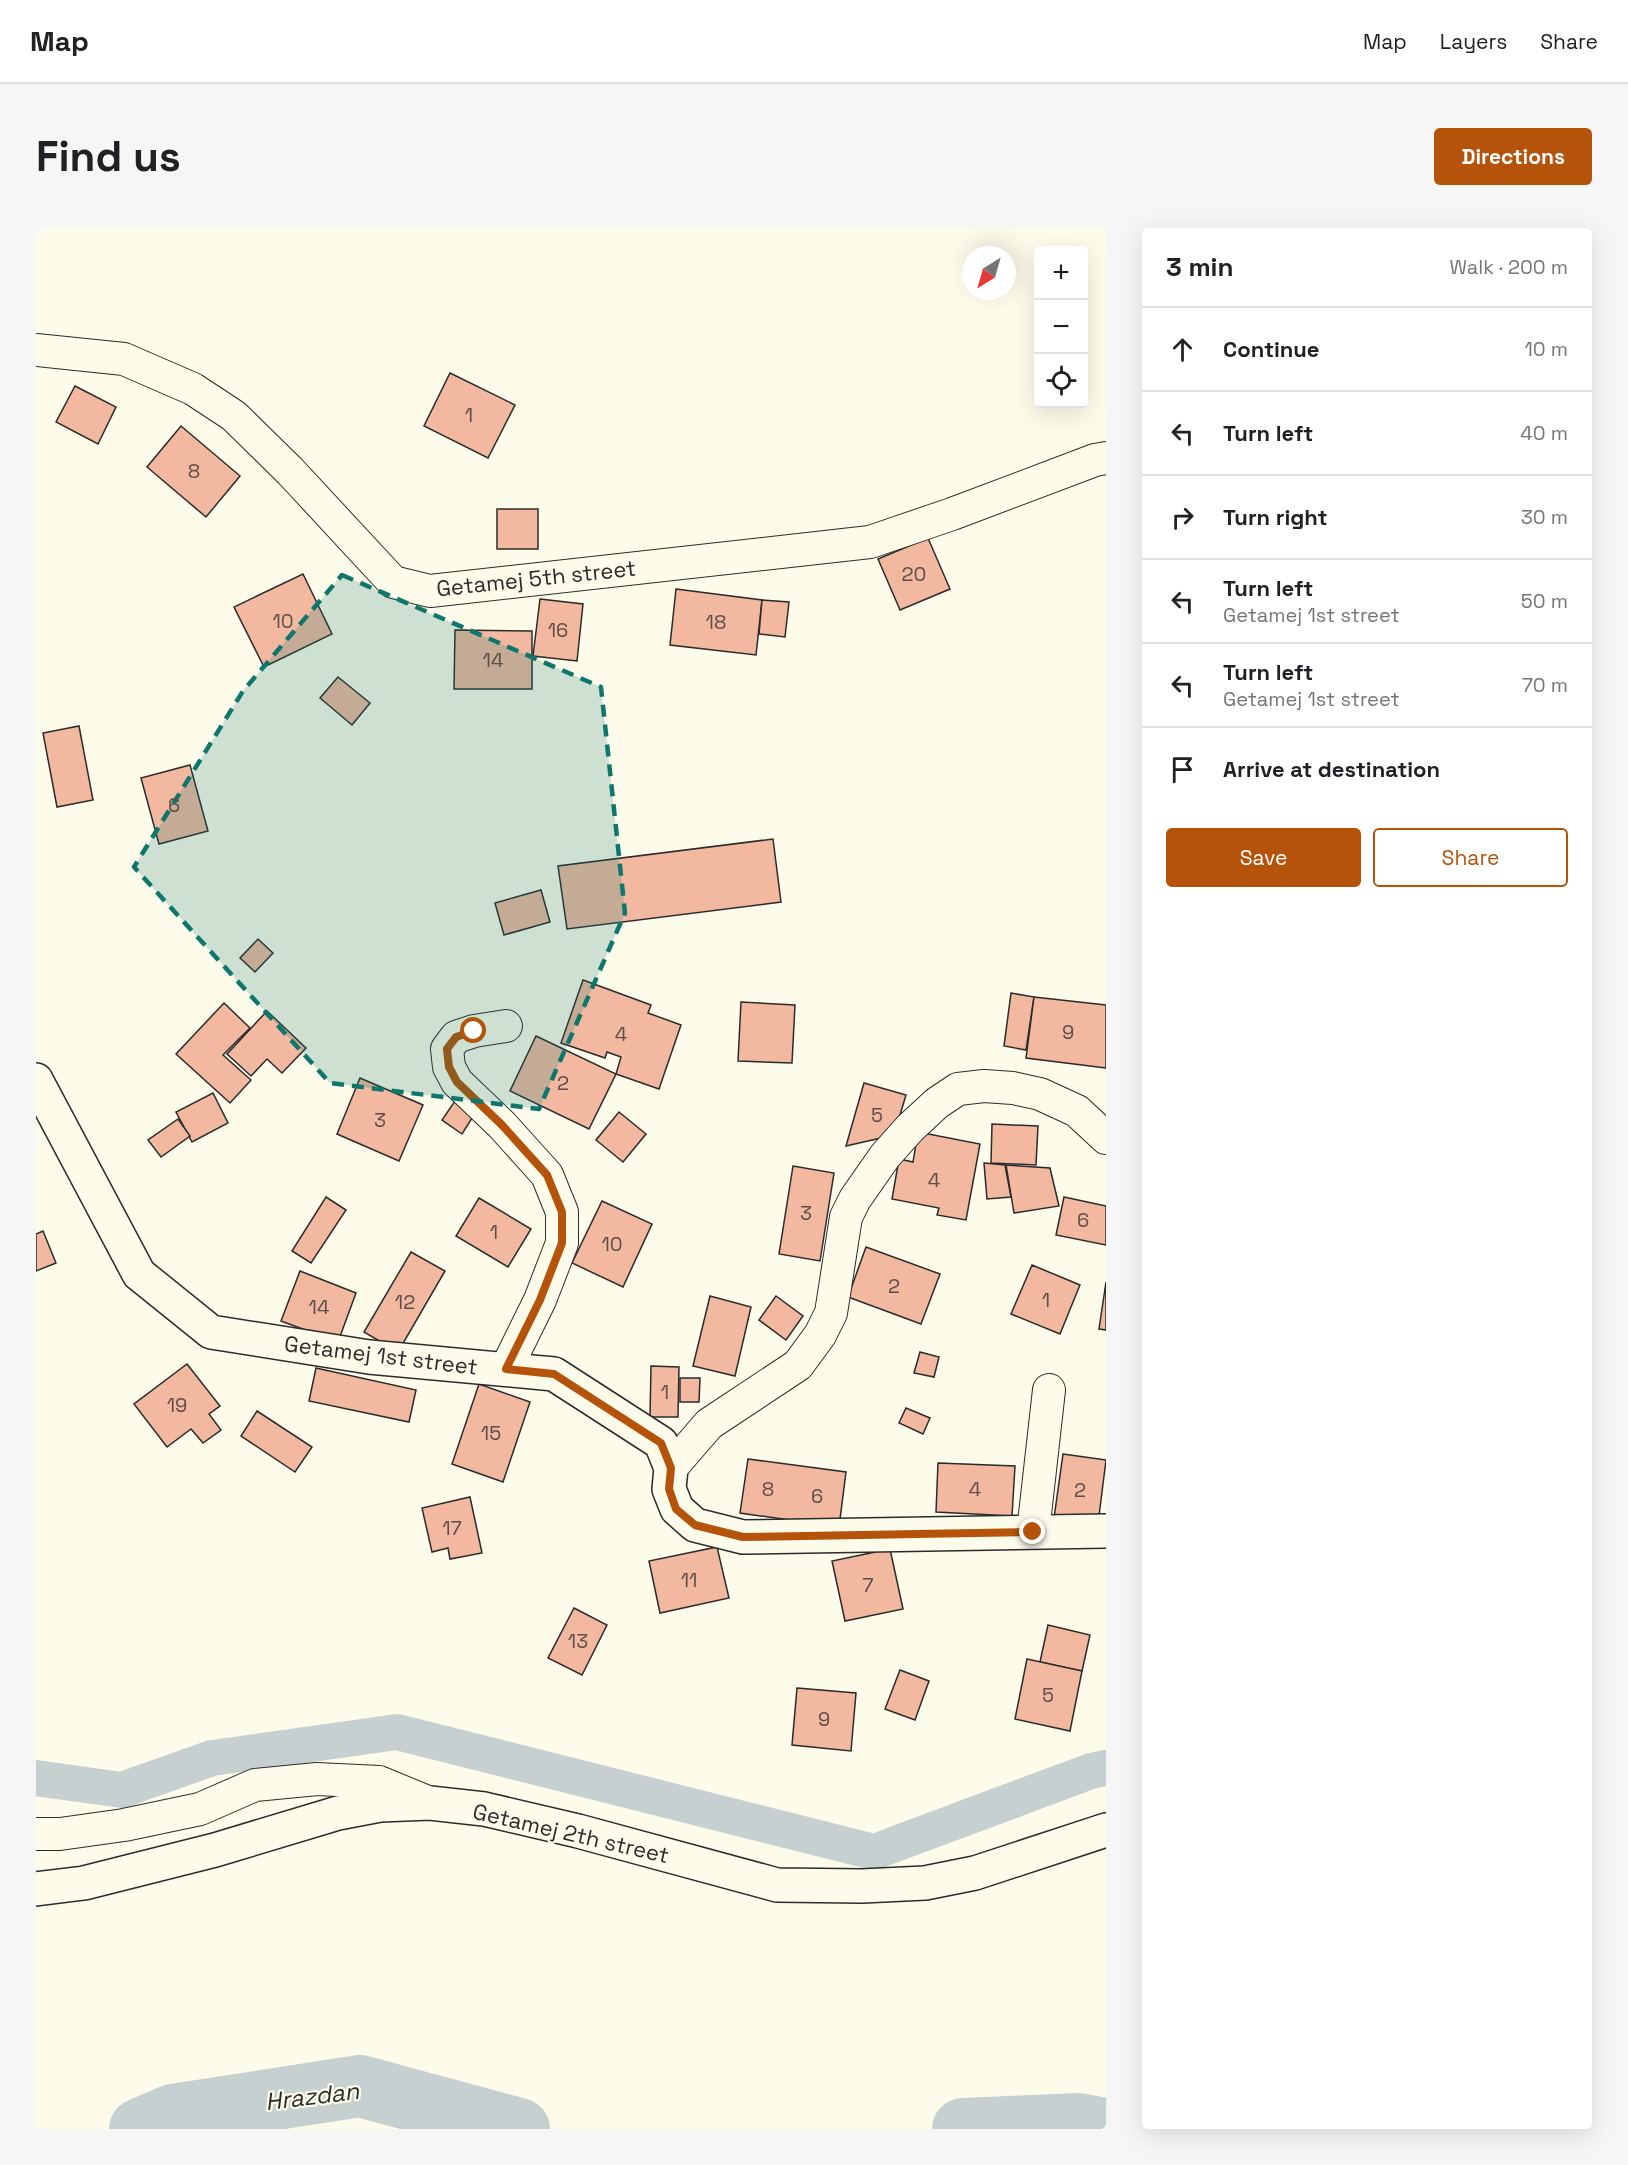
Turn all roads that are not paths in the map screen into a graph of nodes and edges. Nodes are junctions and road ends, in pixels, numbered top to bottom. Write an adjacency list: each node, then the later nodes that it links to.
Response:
1 (36, 350): 2 (street, Getamej 5th street)
2 (1106, 458)
3 (506, 1026): 6 (street)
4 (36, 1080): 6 (street, Getamej 1st street)
5 (1106, 1138): 8 (street)
6 (506, 1369): 8 (street, Getamej 1st street)
7 (1049, 1390): 10 (street)
8 (671, 1468): 10 (street, Getamej 1st street)
9 (1106, 1531): 10 (street, Getamej 1st street)
10 (1033, 1532)
11 (430, 1803): 12 (street, Getamej 2th street); 13 (street); 14 (street, Getamej 2th street)
12 (1106, 1830)
13 (36, 1834)
14 (36, 1889)

